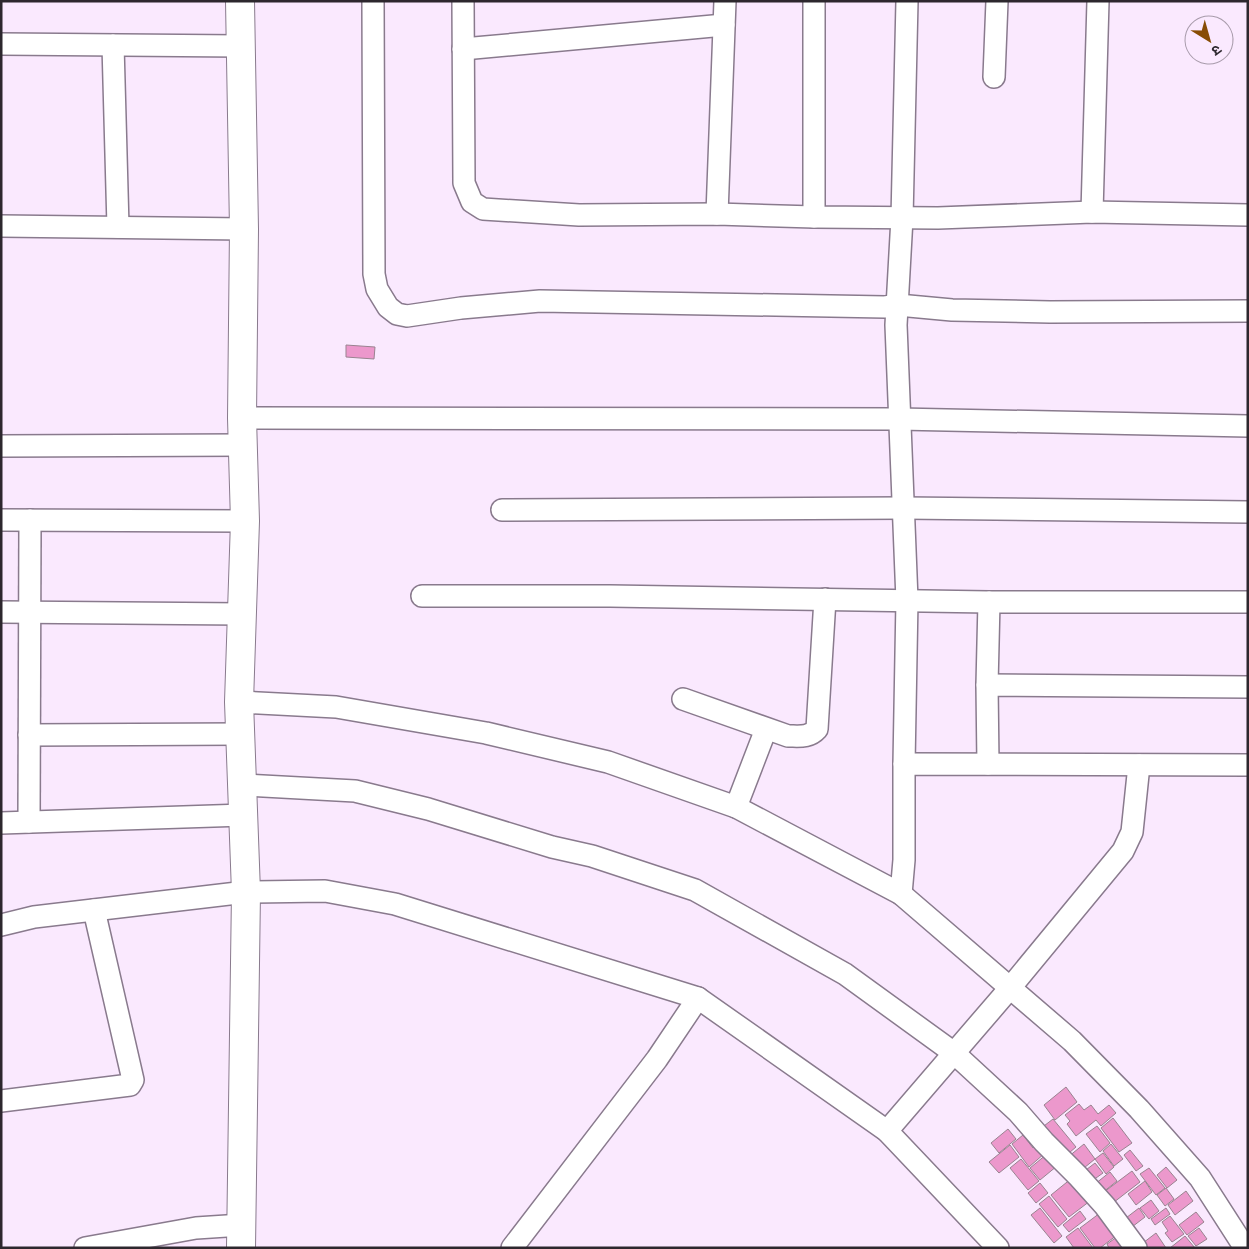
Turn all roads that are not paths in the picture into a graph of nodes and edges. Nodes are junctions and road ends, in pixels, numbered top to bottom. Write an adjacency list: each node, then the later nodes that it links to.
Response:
1 (240, 1): 12 (street)
2 (373, 1): 23 (street)
3 (463, 1): 13 (street)
4 (724, 1): 9 (street)
5 (814, 1): 18 (street)
6 (907, 1): 19 (street)
7 (997, 1): 14 (street)
8 (1098, 1): 15 (street)
9 (724, 25): 13 (street); 16 (street)
10 (1, 44): 11 (street)
11 (113, 45): 12 (street); 21 (street)
12 (241, 46): 22 (street)
13 (463, 49): 16 (street)
14 (994, 77)
15 (1092, 212): 17 (street); 19 (street)
16 (717, 214): 18 (street)
17 (1248, 215)
18 (814, 217): 19 (street)
19 (902, 218): 23 (street)
20 (1, 226): 21 (street)
21 (118, 227): 22 (street)
22 (244, 229): 25 (street)
23 (898, 305): 24 (street); 26 (street)
24 (1248, 311)
25 (242, 418): 26 (street); 28 (street)
26 (899, 419): 27 (street); 30 (street)
27 (1248, 426)
28 (243, 445): 29 (street); 35 (street)
29 (1, 446)
30 (904, 508): 31 (street); 32 (street); 38 (street)
31 (502, 510)
32 (1248, 512)
33 (1, 520): 34 (street)
34 (30, 520): 35 (street); 42 (street)
35 (245, 520): 43 (street)
36 (422, 596): 37 (street)
37 (825, 599): 38 (street); 48 (street)
38 (907, 600): 39 (street); 51 (street)
39 (989, 602): 40 (street); 44 (street)
40 (1248, 602)
41 (1, 612): 42 (street)
42 (29, 612): 43 (street); 50 (street)
43 (243, 614): 47 (street)
44 (987, 685): 45 (street); 52 (street)
45 (1248, 687)
46 (683, 699): 48 (street)
47 (239, 702): 49 (street); 56 (street)
48 (766, 729): 56 (street)
49 (241, 734): 50 (street); 55 (street)
50 (29, 735): 58 (street)
51 (904, 764): 52 (street); 61 (street)
52 (988, 764): 53 (street)
53 (1139, 764): 54 (street); 64 (street)
54 (1248, 765)
55 (243, 785): 57 (street); 66 (street)
56 (736, 807): 61 (street)
57 (244, 815): 58 (street); 60 (street)
58 (29, 822): 59 (street)
59 (1, 823)
60 (246, 892): 62 (street); 65 (street); 69 (street)
61 (901, 894): 64 (street)
62 (94, 910): 63 (street); 67 (street)
63 (1, 925)
64 (1010, 988): 66 (street); 74 (street)
65 (698, 998): 68 (street); 71 (street)
66 (954, 1053): 68 (street); 73 (street)
67 (1, 1102)
68 (887, 1131): 72 (street)
69 (241, 1236): 70 (street)
70 (85, 1248)
71 (512, 1248)
72 (998, 1248)
73 (1136, 1248)
74 (1244, 1248)

